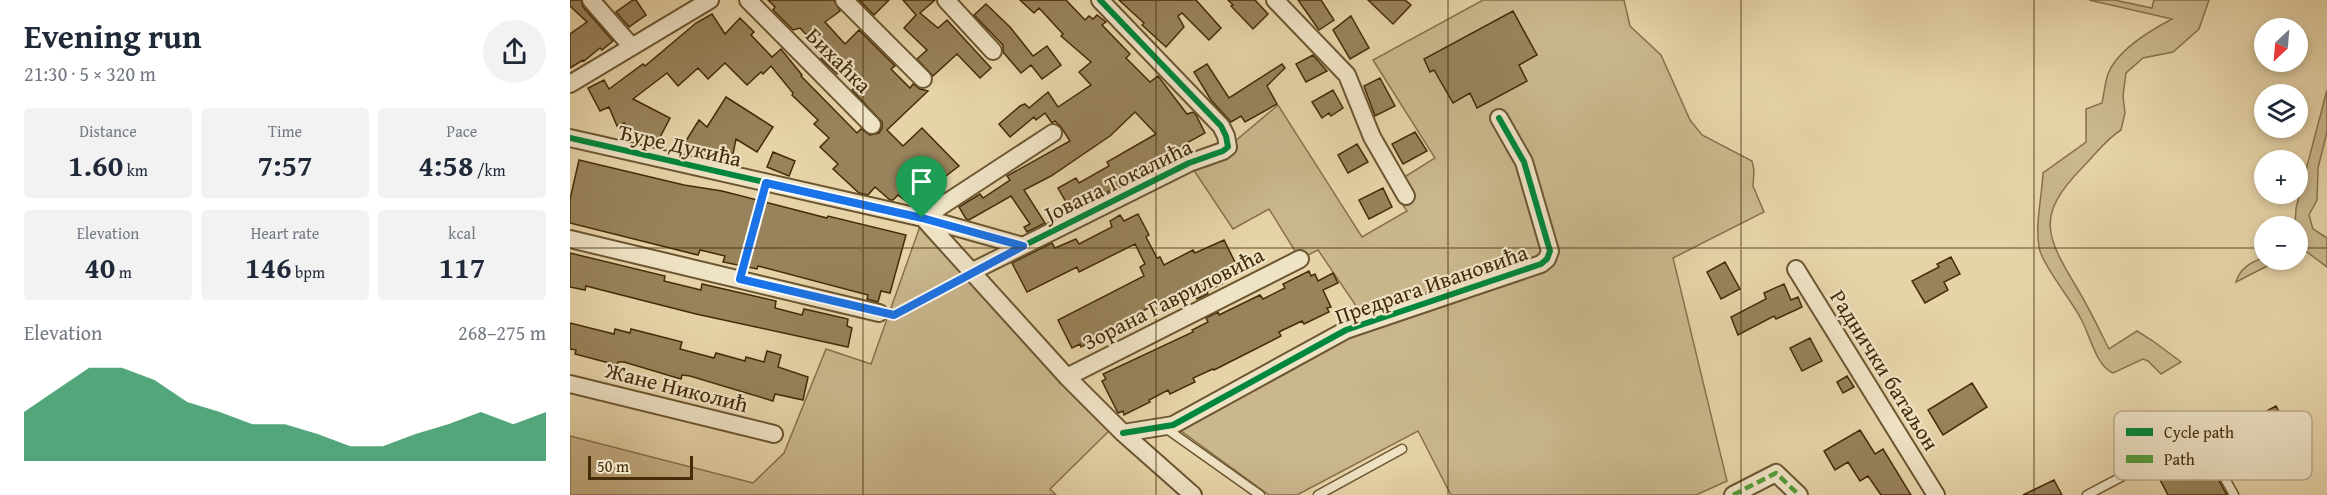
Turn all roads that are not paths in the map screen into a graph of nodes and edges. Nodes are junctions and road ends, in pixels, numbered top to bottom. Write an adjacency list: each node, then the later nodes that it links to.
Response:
1 (591, 0): 8 (street)
2 (710, 0): 8 (street)
3 (748, 0): 13 (street, Бихаћка)
4 (844, 0): 10 (street)
5 (946, 0): 9 (street)
6 (1100, 0): 19 (street, Јована Токалића)
7 (1275, 0): 16 (street)
8 (632, 47): 11 (street)
9 (993, 51)
10 (923, 79)
11 (570, 84)
12 (1499, 118): 26 (street, Предрага Ивановића)
13 (872, 125)
14 (1053, 133): 17 (street)
15 (570, 138): 17 (street, Ђуре Дукића)
16 (1406, 196)
17 (922, 218): 19 (street); 22 (street)
18 (570, 239): 23 (street)
19 (1023, 246): 22 (street, Јована Токалића)
20 (1300, 260): 24 (street, Зорана Гавриловића)
21 (1796, 269): 37 (street, Раднички батаљон)
22 (971, 272): 24 (street)
23 (879, 313)
24 (1067, 377): 27 (street)
25 (570, 384): 28 (street, Жане Николић)
26 (1164, 426): 27 (street, Предрага Ивановића); 33 (lane)
27 (1123, 433): 32 (street)
28 (774, 434)
29 (1402, 449): 34 (lane)
30 (2116, 480): 38 (lane)
31 (2226, 480): 39 (lane)
32 (1193, 495)
33 (1260, 495)
34 (1318, 495)
35 (1733, 495): 36 (street)
36 (1799, 495)
37 (1936, 495)
38 (2087, 495)
39 (2234, 495)

